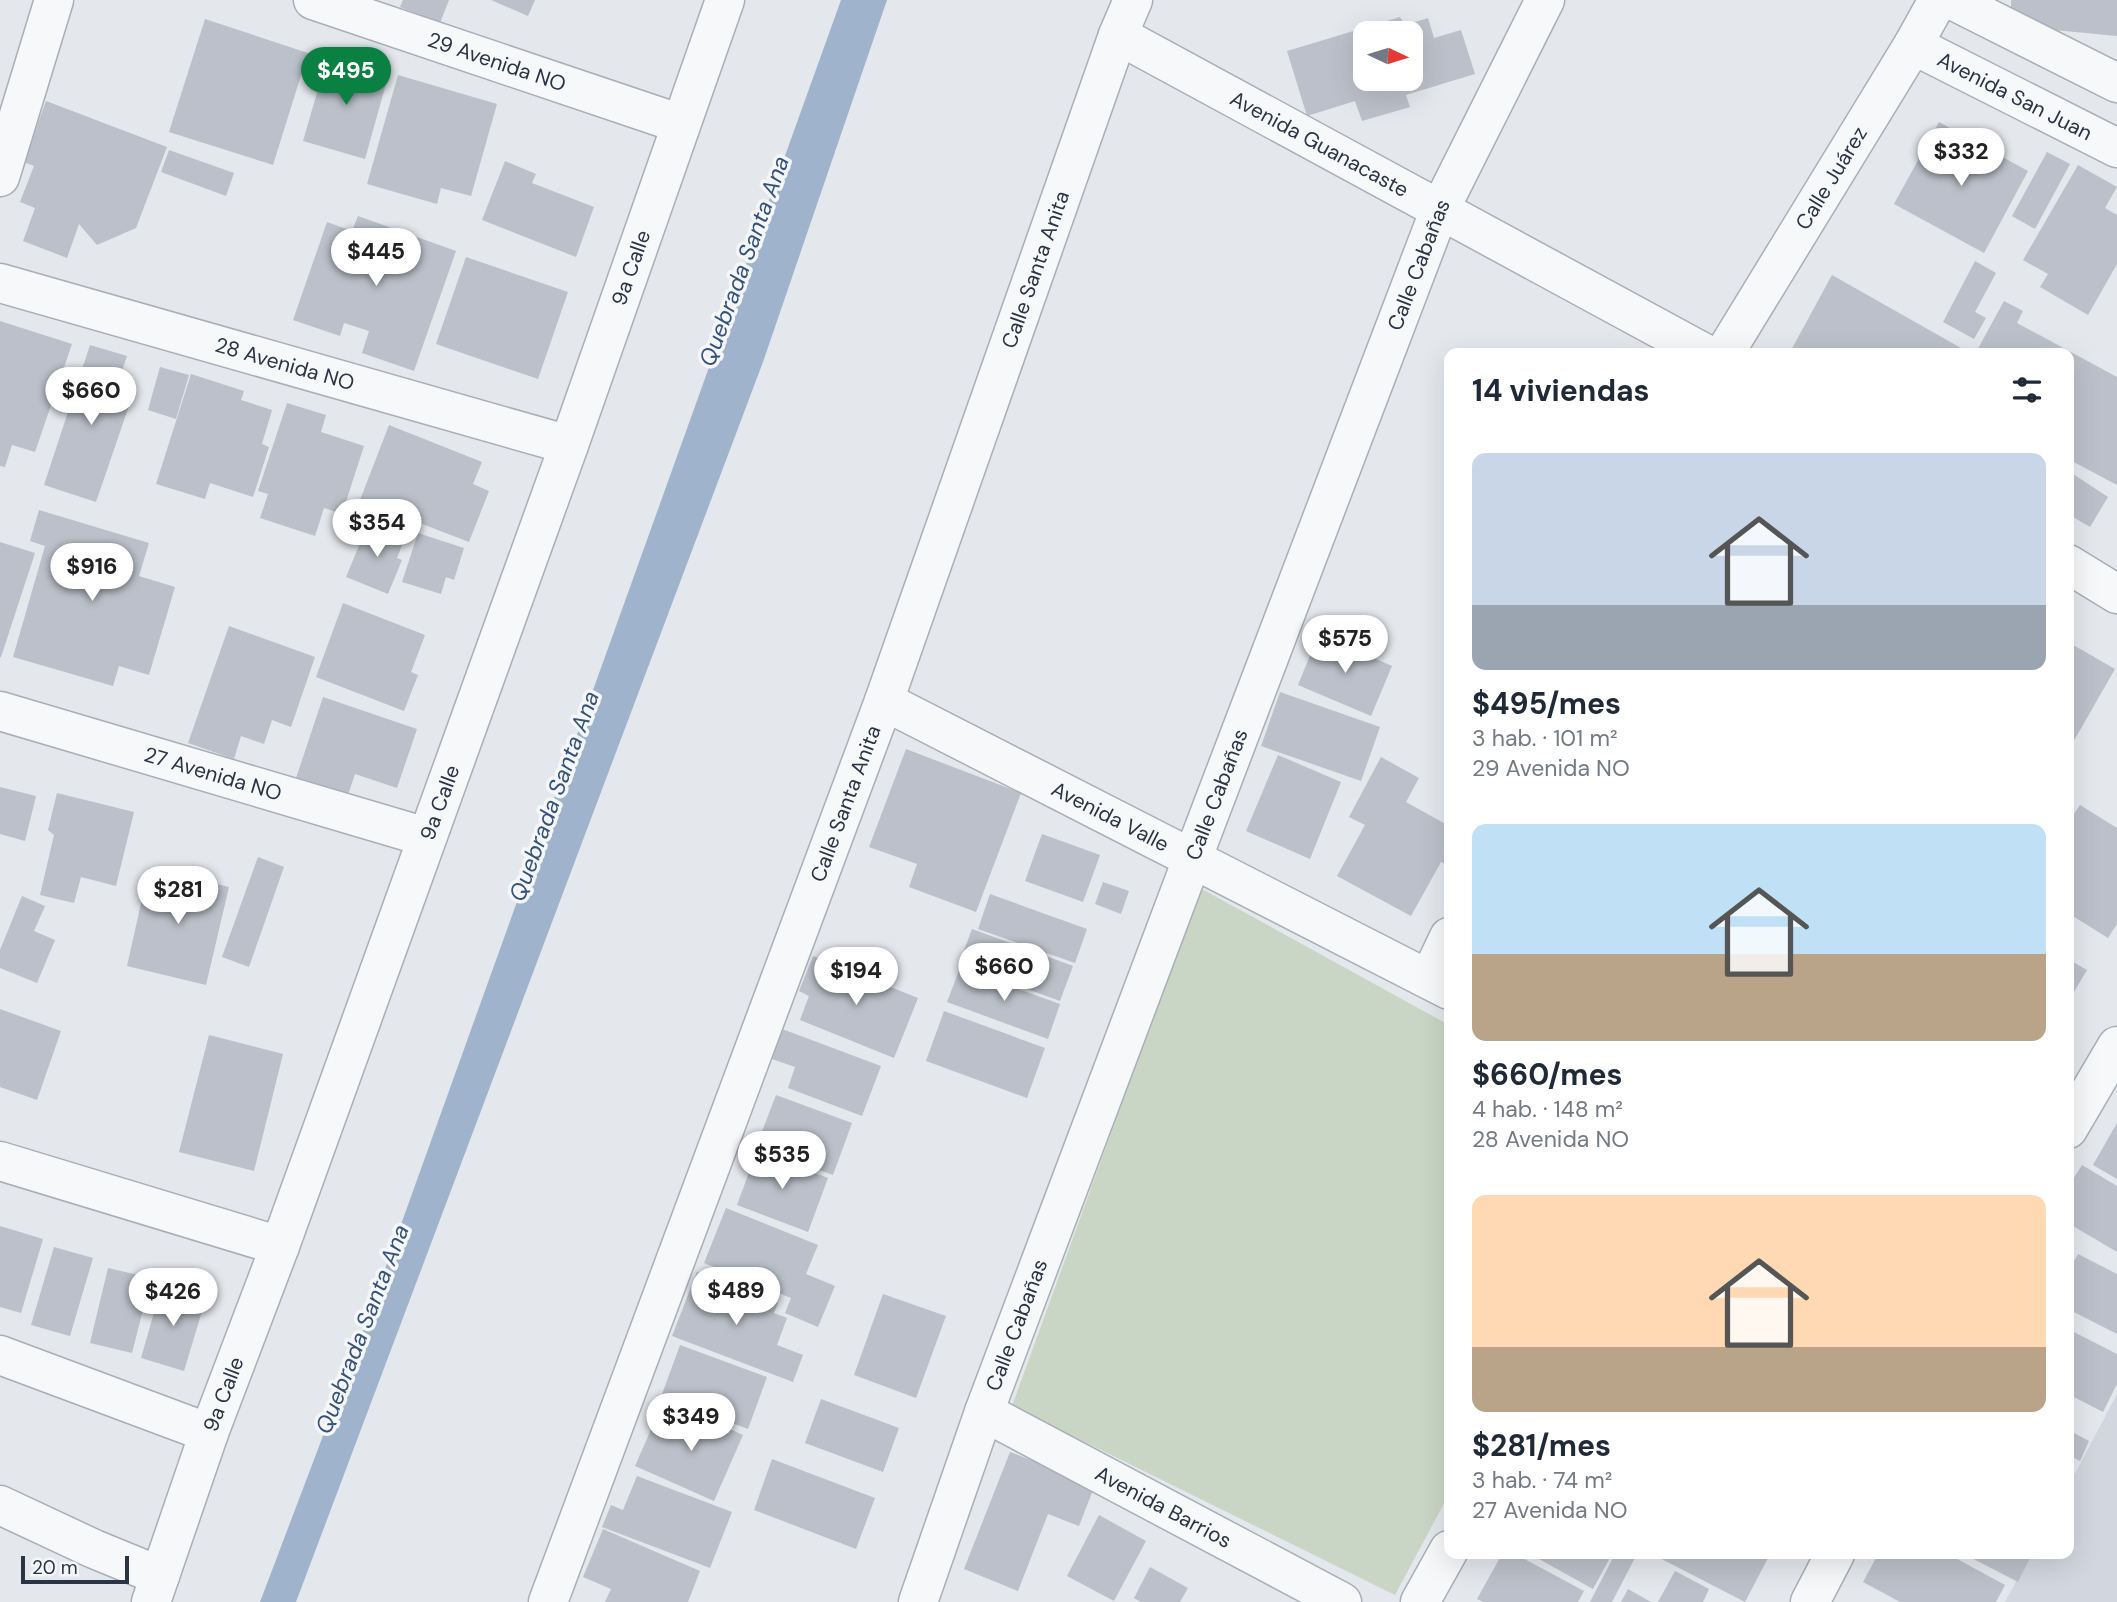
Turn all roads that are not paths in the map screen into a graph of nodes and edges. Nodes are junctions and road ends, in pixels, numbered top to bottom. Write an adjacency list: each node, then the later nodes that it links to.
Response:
1 (54, 0): 13 (street)
2 (313, 0): 11 (street, 29 Avenida NO)
3 (725, 0): 11 (street, 9a Calle)
4 (1133, 0): 8 (street, Calle Santa Anita)
5 (1545, 0): 14 (street, Calle Cabañas)
6 (1938, 0): 9 (street, Calle Juárez)
7 (1952, 0): 10 (street)
8 (1118, 35): 14 (street, Avenida Guanacaste); 21 (street, Calle Santa Anita)
9 (1913, 46): 12 (street, Avenida San Juan); 17 (street, Calle Juárez)
10 (2117, 83)
11 (681, 124): 18 (street, 9a Calle)
12 (2117, 147)
13 (0, 177)
14 (1440, 209): 16 (street, Avenida Guanacaste); 24 (street, Calle Cabañas)
15 (0, 283): 18 (street, 28 Avenida NO)
16 (1695, 348)
17 (1728, 348)
18 (569, 445): 23 (street, 9a Calle)
19 (2074, 568): 20 (street)
20 (2117, 594)
21 (884, 701): 24 (street, Avenida Valle); 38 (street, Calle Santa Anita)
22 (0, 711): 23 (street, 27 Avenida NO)
23 (426, 837): 30 (street, 9a Calle)
24 (1193, 857): 26 (street, Avenida Valle); 32 (street, Calle Cabañas)
25 (1444, 960): 26 (street)
26 (1439, 984)
27 (2117, 1046): 28 (street)
28 (2074, 1119)
29 (0, 1161): 30 (street)
30 (280, 1246): 33 (street, 9a Calle)
31 (0, 1355): 33 (street)
32 (984, 1412): 39 (street, Calle Cabañas); 40 (street, Avenida Barrios)
33 (209, 1433): 37 (street, 9a Calle)
34 (0, 1505): 37 (street)
35 (1444, 1559): 41 (street)
36 (1832, 1559): 42 (street)
37 (156, 1589)
38 (548, 1602)
39 (918, 1602)
40 (1342, 1602)
41 (1420, 1602)
42 (1810, 1602)

